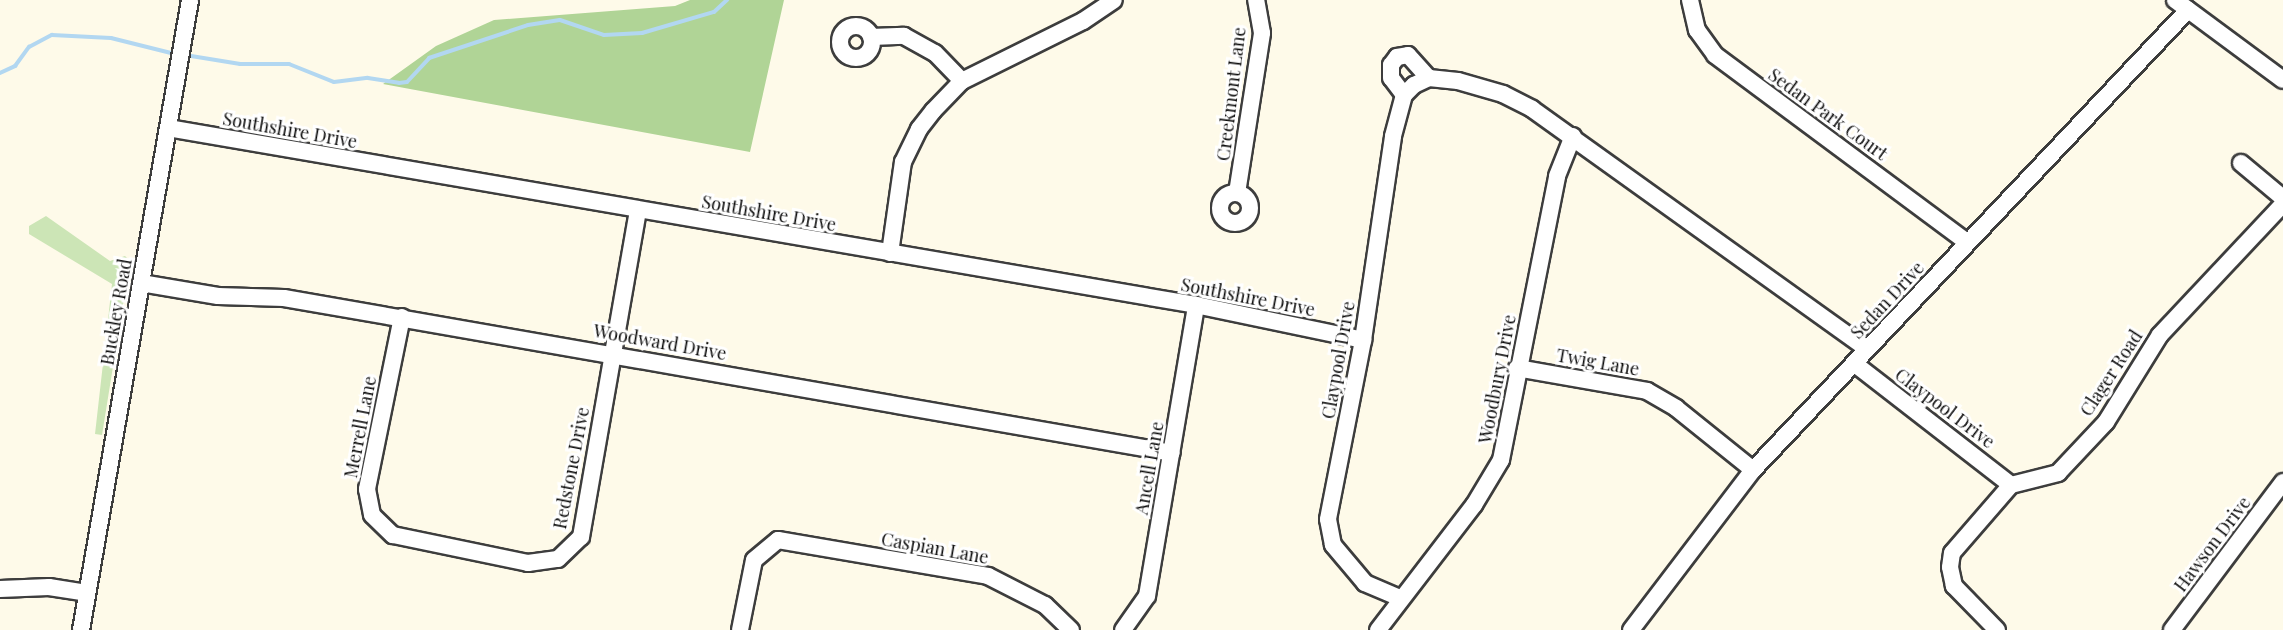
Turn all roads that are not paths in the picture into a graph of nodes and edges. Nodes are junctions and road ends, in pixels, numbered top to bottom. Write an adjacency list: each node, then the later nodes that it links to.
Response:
1 (190, 0): 11 (street, Buckley Road)
2 (1114, 0): 9 (street)
3 (1256, 0): 14 (street, Creekmont Lane)
4 (1690, 0): 18 (street, Sedan Park Court)
5 (2182, 5): 8 (street); 18 (street, Sedan Drive)
6 (871, 37): 9 (street)
7 (1429, 78): 10 (street); 10 (street); 12 (street)
8 (2283, 80)
9 (962, 81): 19 (street)
10 (1404, 96): 23 (street, Claypool Drive)
11 (168, 128): 17 (street, Southshire Drive); 20 (street, Buckley Road)
12 (1573, 136): 24 (street); 27 (street, Woodbury Drive)
13 (2241, 163): 15 (street)
14 (1237, 193)
15 (2283, 198)
16 (2283, 204): 31 (street, Clager Road)
17 (638, 210): 19 (street, Southshire Drive); 25 (street, Redstone Drive)
18 (1967, 242): 24 (street, Sedan Drive)
19 (890, 253): 21 (street, Southshire Drive)
20 (141, 283): 22 (street, Woodward Drive); 34 (street, Buckley Road)
21 (1196, 305): 23 (street, Southshire Drive); 28 (street, Ancell Lane)
22 (402, 318): 25 (street, Woodward Drive); 32 (street, Merrell Lane)
23 (1363, 340): 35 (street, Claypool Drive)
24 (1867, 349): 26 (street, Sedan Drive)
25 (612, 353): 28 (street, Woodward Drive); 32 (street, Redstone Drive)
26 (1855, 364): 29 (street, Sedan Drive); 31 (street, Claypool Drive)
27 (1518, 369): 29 (street, Twig Lane); 35 (street, Woodbury Drive)
28 (1172, 453): 40 (street, Ancell Lane)
29 (1753, 471): 42 (street, Sedan Drive)
30 (2283, 482): 43 (street, Hawson Drive)
31 (2011, 485): 36 (street)
32 (393, 535)
33 (0, 589): 34 (street)
34 (87, 593): 37 (street, Buckley Road)
35 (1400, 598): 41 (street, Woodbury Drive)
36 (1994, 629)
37 (81, 630)
38 (740, 630): 39 (street, Caspian Lane)
39 (1071, 630)
40 (1123, 630)
41 (1378, 630)
42 (1631, 630)
43 (2172, 630)

